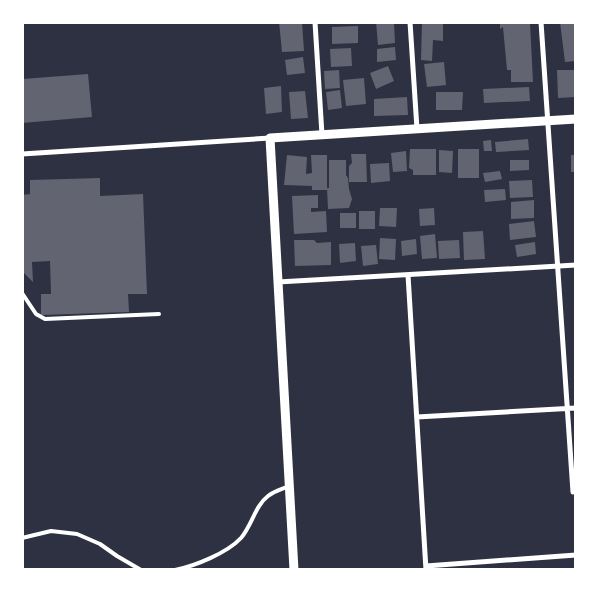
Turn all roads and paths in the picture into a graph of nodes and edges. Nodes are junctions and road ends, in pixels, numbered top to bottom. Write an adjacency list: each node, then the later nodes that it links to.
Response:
1 (315, 22): 7 (street)
2 (410, 22): 6 (street)
3 (541, 22): 5 (street)
4 (576, 119): 5 (street)
5 (547, 121): 6 (street); 11 (street)
6 (417, 129): 7 (street)
7 (322, 135): 8 (street)
8 (270, 138): 9 (street); 13 (street)
9 (22, 154)
10 (576, 265): 11 (street)
11 (557, 266): 12 (street); 16 (street)
12 (408, 275): 13 (street); 18 (street)
13 (278, 282): 19 (street)
14 (22, 293): 15 (lane)
15 (159, 314)
16 (567, 408): 17 (street); 18 (street); 20 (street)
17 (576, 408)
18 (417, 417): 23 (street)
19 (289, 486): 25 (lane); 26 (street)
20 (573, 492)
21 (22, 538): 24 (lane)
22 (576, 555): 23 (street)
23 (426, 568)
24 (141, 570)
25 (175, 570)
26 (294, 570)

